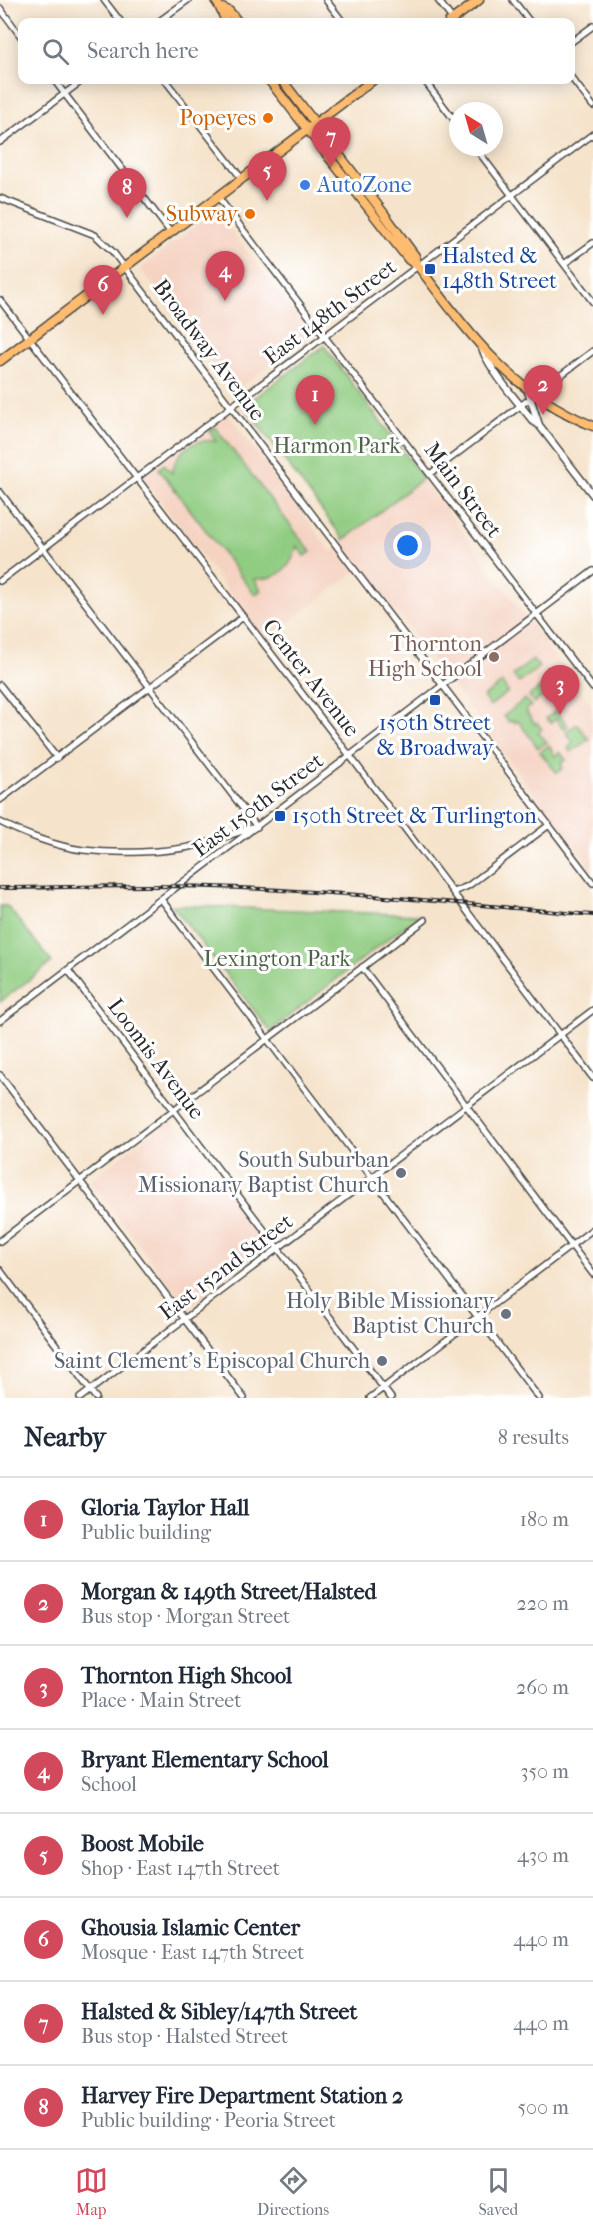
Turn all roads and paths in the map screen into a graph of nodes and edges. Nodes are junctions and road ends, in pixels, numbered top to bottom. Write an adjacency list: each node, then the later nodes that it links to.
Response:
1 (104, 0): 10 (street)
2 (188, 0): 11 (street)
3 (215, 0): 9 (main road)
4 (326, 0): 14 (street)
5 (438, 0): 15 (street)
6 (479, 0): 16 (main road)
7 (513, 0): 17 (street)
8 (0, 8): 19 (street)
9 (222, 8): 12 (main road); 13 (main road)
10 (118, 18)
11 (163, 18)
12 (224, 18)
13 (235, 18)
14 (340, 18)
15 (449, 18)
16 (455, 18)
17 (527, 18)
18 (593, 26): 20 (street)
19 (18, 33)
20 (575, 39)
21 (575, 83): 30 (street)
22 (57, 84): 29 (street)
23 (78, 84): 29 (street)
24 (168, 84): 37 (street)
25 (272, 84): 33 (main road)
26 (285, 84): 32 (main road)
27 (368, 84): 32 (main road)
28 (427, 84): 31 (street)
29 (64, 94): 35 (street); 41 (street)
30 (593, 106)
31 (449, 112)
32 (315, 124): 33 (main road); 44 (main road)
33 (307, 130): 37 (main road); 44 (main road)
34 (593, 134): 38 (street, East 148th Street)
35 (0, 142)
36 (482, 156): 38 (street)
37 (242, 179): 39 (main road)
38 (512, 195): 43 (street); 44 (street, East 148th Street)
39 (218, 197): 41 (main road); 48 (street, Main Street)
40 (0, 198): 45 (street, Broadway Avenue)
41 (171, 233): 45 (main road)
42 (593, 243): 43 (street)
43 (564, 264): 47 (street)
44 (418, 266): 48 (street, East 148th Street); 50 (main road)
45 (125, 268): 49 (main road); 55 (street, Broadway Avenue)
46 (0, 300): 49 (street, Center Avenue)
47 (593, 302)
48 (325, 336): 55 (street, East 148th Street); 58 (street, Main Street)
49 (30, 339): 52 (main road); 59 (street, Center Avenue)
50 (481, 348): 53 (main road); 54 (street)
51 (593, 351): 53 (street)
52 (0, 361)
53 (531, 395): 54 (street); 56 (street); 57 (main road)
54 (521, 406): 56 (street); 58 (street)
55 (231, 407): 59 (street, East 148th Street); 68 (street, Broadway Avenue)
56 (539, 425): 61 (street)
57 (593, 426)
58 (430, 474): 65 (street, Main Street)
59 (137, 478): 62 (street, East 148th Street); 66 (street, Center Avenue)
60 (0, 492): 62 (street)
61 (593, 495)
62 (44, 549): 64 (street, East 148th Street); 69 (street)
63 (593, 570): 65 (street, East 150th Street)
64 (0, 581)
65 (536, 614): 68 (street, East 150th Street); 70 (street, Main Street)
66 (243, 617): 69 (street); 71 (street, Center Avenue)
67 (0, 685): 72 (street)
68 (442, 685): 71 (street, East 150th Street); 75 (street, Broadway Avenue)
69 (149, 688): 72 (street); 76 (street)
70 (593, 688)
71 (350, 756): 76 (street, East 150th Street); 78 (street, Center Avenue)
72 (57, 758): 73 (street)
73 (0, 800)
74 (0, 822): 76 (street)
75 (549, 825): 77 (street, Broadway Avenue); 78 (street)
76 (257, 827): 79 (street, East 150th Street)
77 (593, 883)
78 (453, 892): 85 (street, Center Avenue)
79 (161, 899): 82 (street, East 150th Street); 86 (street)
80 (425, 920): 81 (street)
81 (362, 967): 86 (street); 89 (street)
82 (68, 970): 84 (street, East 150th Street); 90 (street, Loomis Avenue)
83 (593, 1010): 85 (street, East 152nd Street)
84 (0, 1021)
85 (561, 1035): 88 (street, Center Avenue); 89 (street, East 152nd Street)
86 (267, 1039): 90 (street); 91 (street)
87 (0, 1075): 92 (street)
88 (593, 1078)
89 (466, 1106): 91 (street, East 152nd Street); 95 (street)
90 (174, 1110): 92 (street); 96 (street, Loomis Avenue)
91 (372, 1178): 96 (street, East 152nd Street); 99 (street)
92 (80, 1181): 94 (street); 100 (street)
93 (593, 1229): 95 (street)
94 (0, 1241)
95 (572, 1245): 98 (street); 99 (street)
96 (278, 1248): 100 (street, East 152nd Street); 101 (street, Loomis Avenue)
97 (0, 1270): 102 (street)
98 (593, 1274)
99 (477, 1317): 101 (street); 108 (street)
100 (184, 1319): 102 (street, East 152nd Street); 105 (street)
101 (383, 1388): 106 (street); 107 (street, Loomis Avenue)
102 (90, 1390): 103 (street, East 152nd Street); 104 (street)
103 (80, 1398)
104 (96, 1398)
105 (244, 1398)
106 (370, 1398)
107 (391, 1398)
108 (539, 1398)

